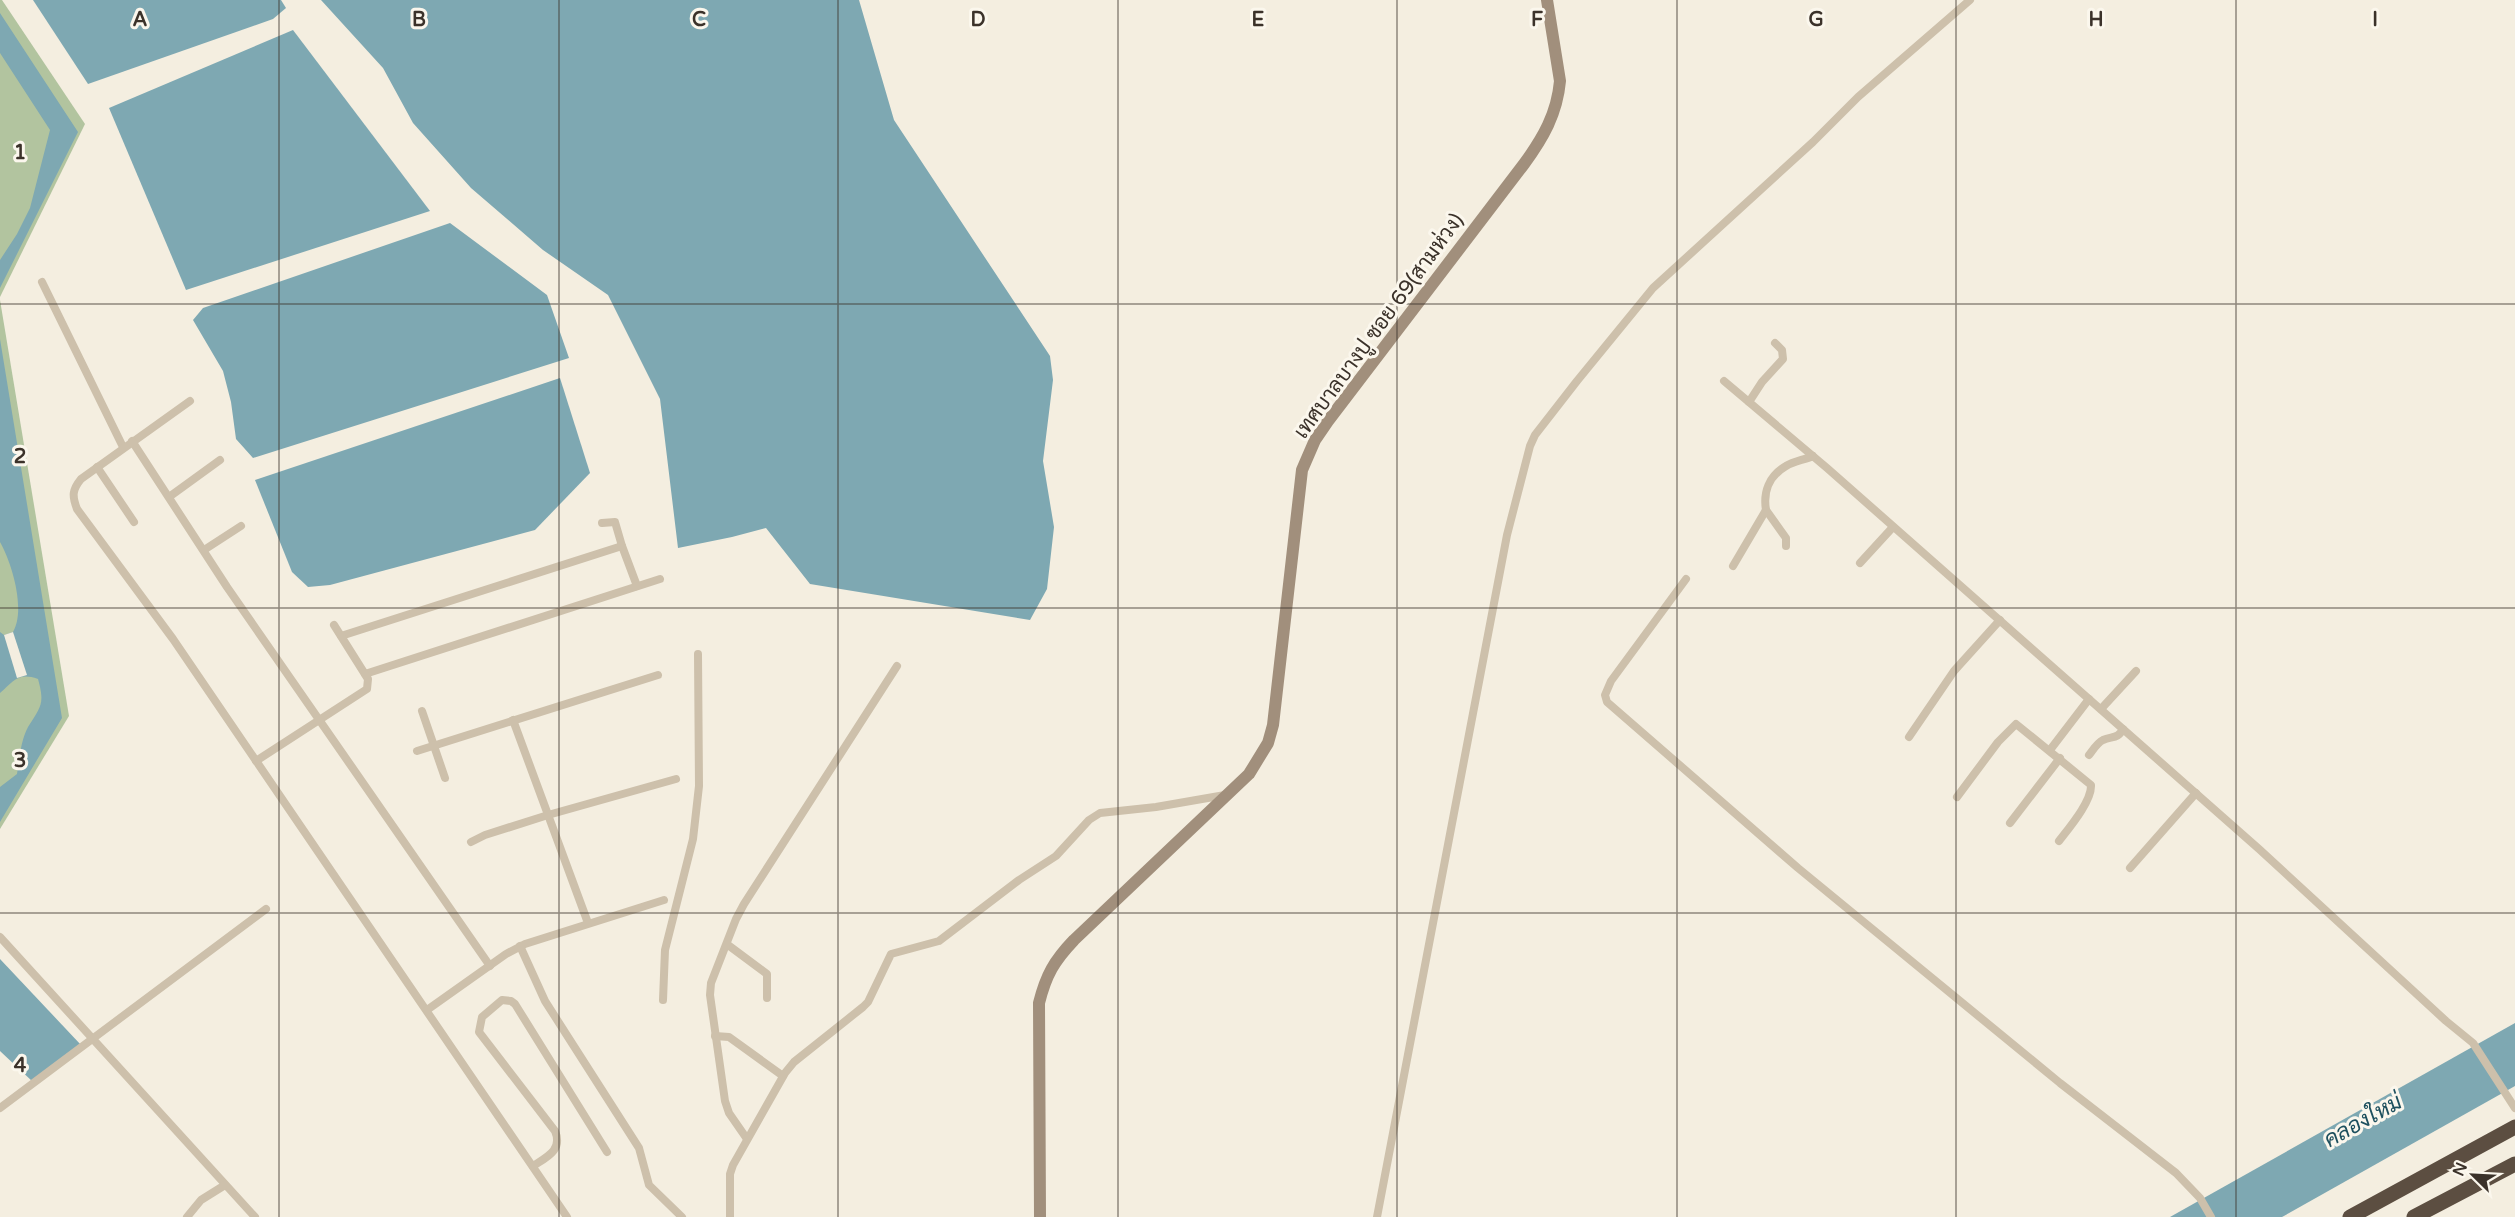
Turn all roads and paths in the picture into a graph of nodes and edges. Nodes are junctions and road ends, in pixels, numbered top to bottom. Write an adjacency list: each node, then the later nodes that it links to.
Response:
1 (1547, 0): 51 (street, เทศบาลบางปู ซอย 69(สามห่วง))
2 (1970, 0): 85 (street)
3 (42, 282): 9 (street)
4 (1775, 343): 7 (street)
5 (1724, 381): 7 (street)
6 (190, 401): 8 (street)
7 (1749, 402): 10 (street)
8 (132, 441): 9 (street); 13 (street)
9 (123, 447): 12 (street)
10 (1813, 456): 14 (street); 18 (street)
11 (220, 460): 13 (street)
12 (97, 467): 15 (street); 47 (street)
13 (169, 497): 21 (street)
14 (1766, 510): 20 (street); 23 (street)
15 (134, 522)
16 (602, 524): 19 (street)
17 (241, 526): 21 (street)
18 (1893, 526): 22 (street); 27 (street)
19 (622, 546): 26 (street); 29 (street)
20 (1786, 546)
21 (204, 550): 38 (street)
22 (1860, 563)
23 (1733, 566)
24 (660, 579): 26 (street)
25 (1686, 579): 86 (street)
26 (638, 586): 33 (street)
27 (2000, 620): 35 (street); 41 (street)
28 (334, 625): 29 (street)
29 (341, 636): 33 (street)
30 (698, 654): 66 (street)
31 (897, 666): 62 (street)
32 (2136, 671): 36 (street)
33 (365, 674): 38 (street)
34 (658, 675): 39 (street)
35 (2089, 699): 36 (street); 43 (street)
36 (2101, 709): 40 (street)
37 (422, 711): 42 (street)
38 (319, 719): 47 (street); 64 (street)
39 (513, 720): 42 (street); 53 (street)
40 (2123, 729): 45 (street); 50 (street)
41 (1909, 737)
42 (434, 746): 44 (street); 48 (street)
43 (2050, 750): 46 (street); 52 (street)
44 (417, 751)
45 (2089, 754)
46 (2060, 758): 54 (street); 55 (street)
47 (256, 761): 67 (street)
48 (445, 778)
49 (676, 779): 53 (street)
50 (2196, 793): 57 (street); 72 (street)
51 (1229, 795): 70 (street); 84 (street, เทศบาลบางปู ซอย 69(สามห่วง))
52 (1957, 797)
53 (548, 815): 56 (street); 60 (street)
54 (2010, 823)
55 (2059, 841)
56 (471, 842)
57 (2130, 868)
58 (664, 900): 60 (street)
59 (266, 909): 69 (street)
60 (588, 923): 63 (street)
61 (0, 937): 69 (street)
62 (728, 945): 65 (street); 68 (street)
63 (520, 946): 64 (street); 82 (street)
64 (490, 966): 67 (street)
65 (767, 998)
66 (663, 1000)
67 (427, 1010): 77 (street)
68 (715, 1036): 70 (street); 74 (street)
69 (92, 1039): 71 (street); 78 (street)
70 (783, 1076): 74 (street)
71 (0, 1108)
72 (2515, 1108)
73 (2515, 1127): 87 (highway)
74 (747, 1139): 83 (street)
75 (607, 1152): 77 (street)
76 (2515, 1164): 88 (highway)
77 (533, 1166): 81 (street)
78 (225, 1185): 79 (street); 80 (street)
79 (187, 1217)
80 (255, 1217)
81 (567, 1217)
82 (682, 1217)
83 (730, 1217)
84 (1040, 1217)
85 (1377, 1217)
86 (2211, 1217)
87 (2350, 1217)
88 (2414, 1217)

